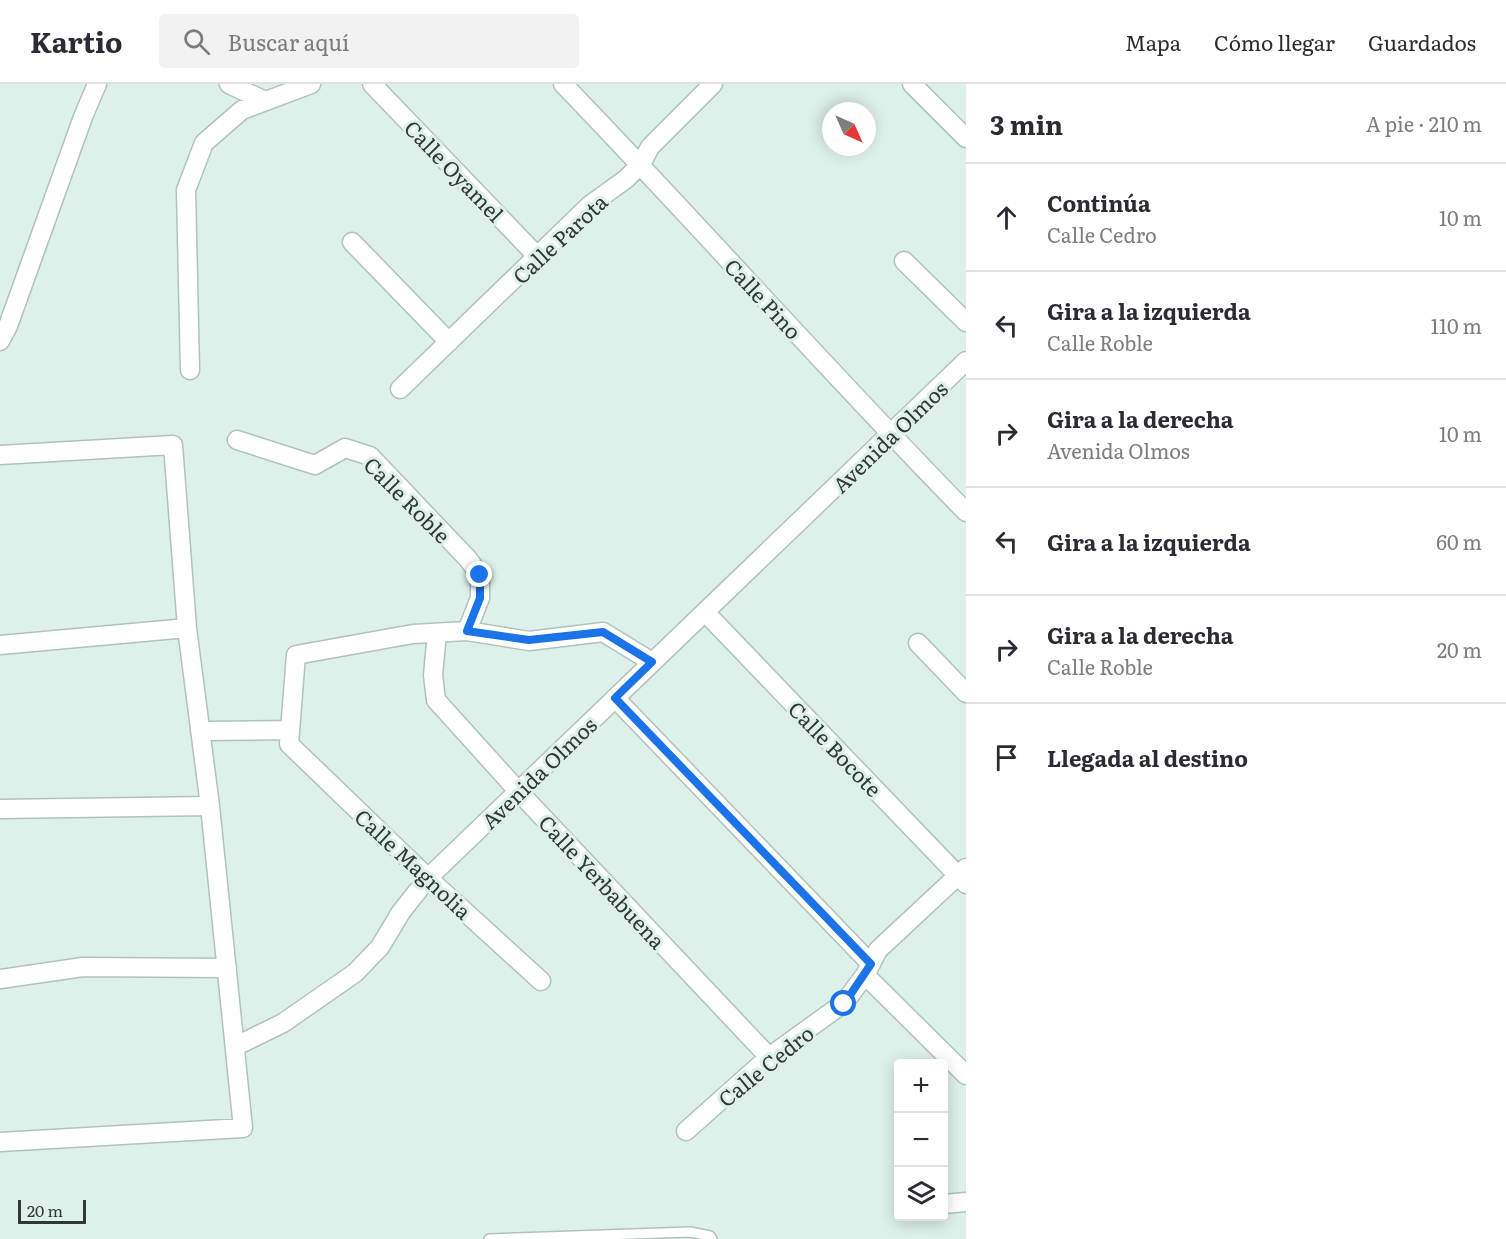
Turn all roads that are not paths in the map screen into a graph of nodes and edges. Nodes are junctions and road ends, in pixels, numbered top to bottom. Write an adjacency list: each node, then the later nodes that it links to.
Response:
1 (96, 84): 15 (street)
2 (229, 84): 8 (street)
3 (311, 84): 8 (street)
4 (372, 84): 12 (street, Calle Oyamel)
5 (563, 84): 10 (street, Calle Pino)
6 (713, 84): 10 (street, Calle Parota)
7 (912, 84): 9 (street)
8 (272, 98): 18 (street)
9 (966, 138)
10 (641, 164): 12 (street, Calle Parota); 20 (street, Calle Pino)
11 (352, 242): 16 (street)
12 (537, 256): 16 (street, Calle Parota)
13 (904, 261): 14 (street)
14 (966, 322)
15 (0, 341)
16 (449, 342): 19 (street, Calle Parota)
17 (966, 361): 20 (street, Avenida Olmos)
18 (190, 370)
19 (400, 389)
20 (890, 435): 23 (street, Calle Pino); 24 (street, Avenida Olmos)
21 (237, 440): 26 (street, Calle Roble)
22 (0, 455): 25 (street)
23 (966, 512)
24 (705, 612): 30 (street, Avenida Olmos); 38 (street, Calle Bocote)
25 (187, 628): 29 (street); 33 (street)
26 (467, 631): 27 (street); 30 (street)
27 (437, 633): 34 (street); 35 (street, Calle Yerbabuena)
28 (918, 643): 31 (street)
29 (0, 645)
30 (652, 662): 32 (street, Avenida Olmos)
31 (966, 693)
32 (615, 698): 35 (street, Avenida Olmos); 41 (street)
33 (200, 731): 34 (street); 36 (street)
34 (289, 737): 39 (street, Calle Magnolia)
35 (519, 792): 39 (street, Avenida Olmos); 45 (street, Calle Yerbabuena)
36 (210, 806): 37 (street); 40 (street)
37 (0, 809)
38 (963, 876): 41 (street, Calle Cedro)
39 (428, 878): 43 (street, Calle Magnolia); 44 (street, Avenida Olmos)
40 (227, 968): 42 (street); 44 (street)
41 (868, 970): 45 (street, Calle Cedro); 46 (street)
42 (0, 979)
43 (541, 981)
44 (236, 1046): 48 (street)
45 (769, 1057): 47 (street, Calle Cedro)
46 (966, 1076)
47 (686, 1131)
48 (0, 1142)
49 (966, 1202): 50 (street)
50 (948, 1204)
51 (489, 1239): 52 (lane)
52 (712, 1239)

